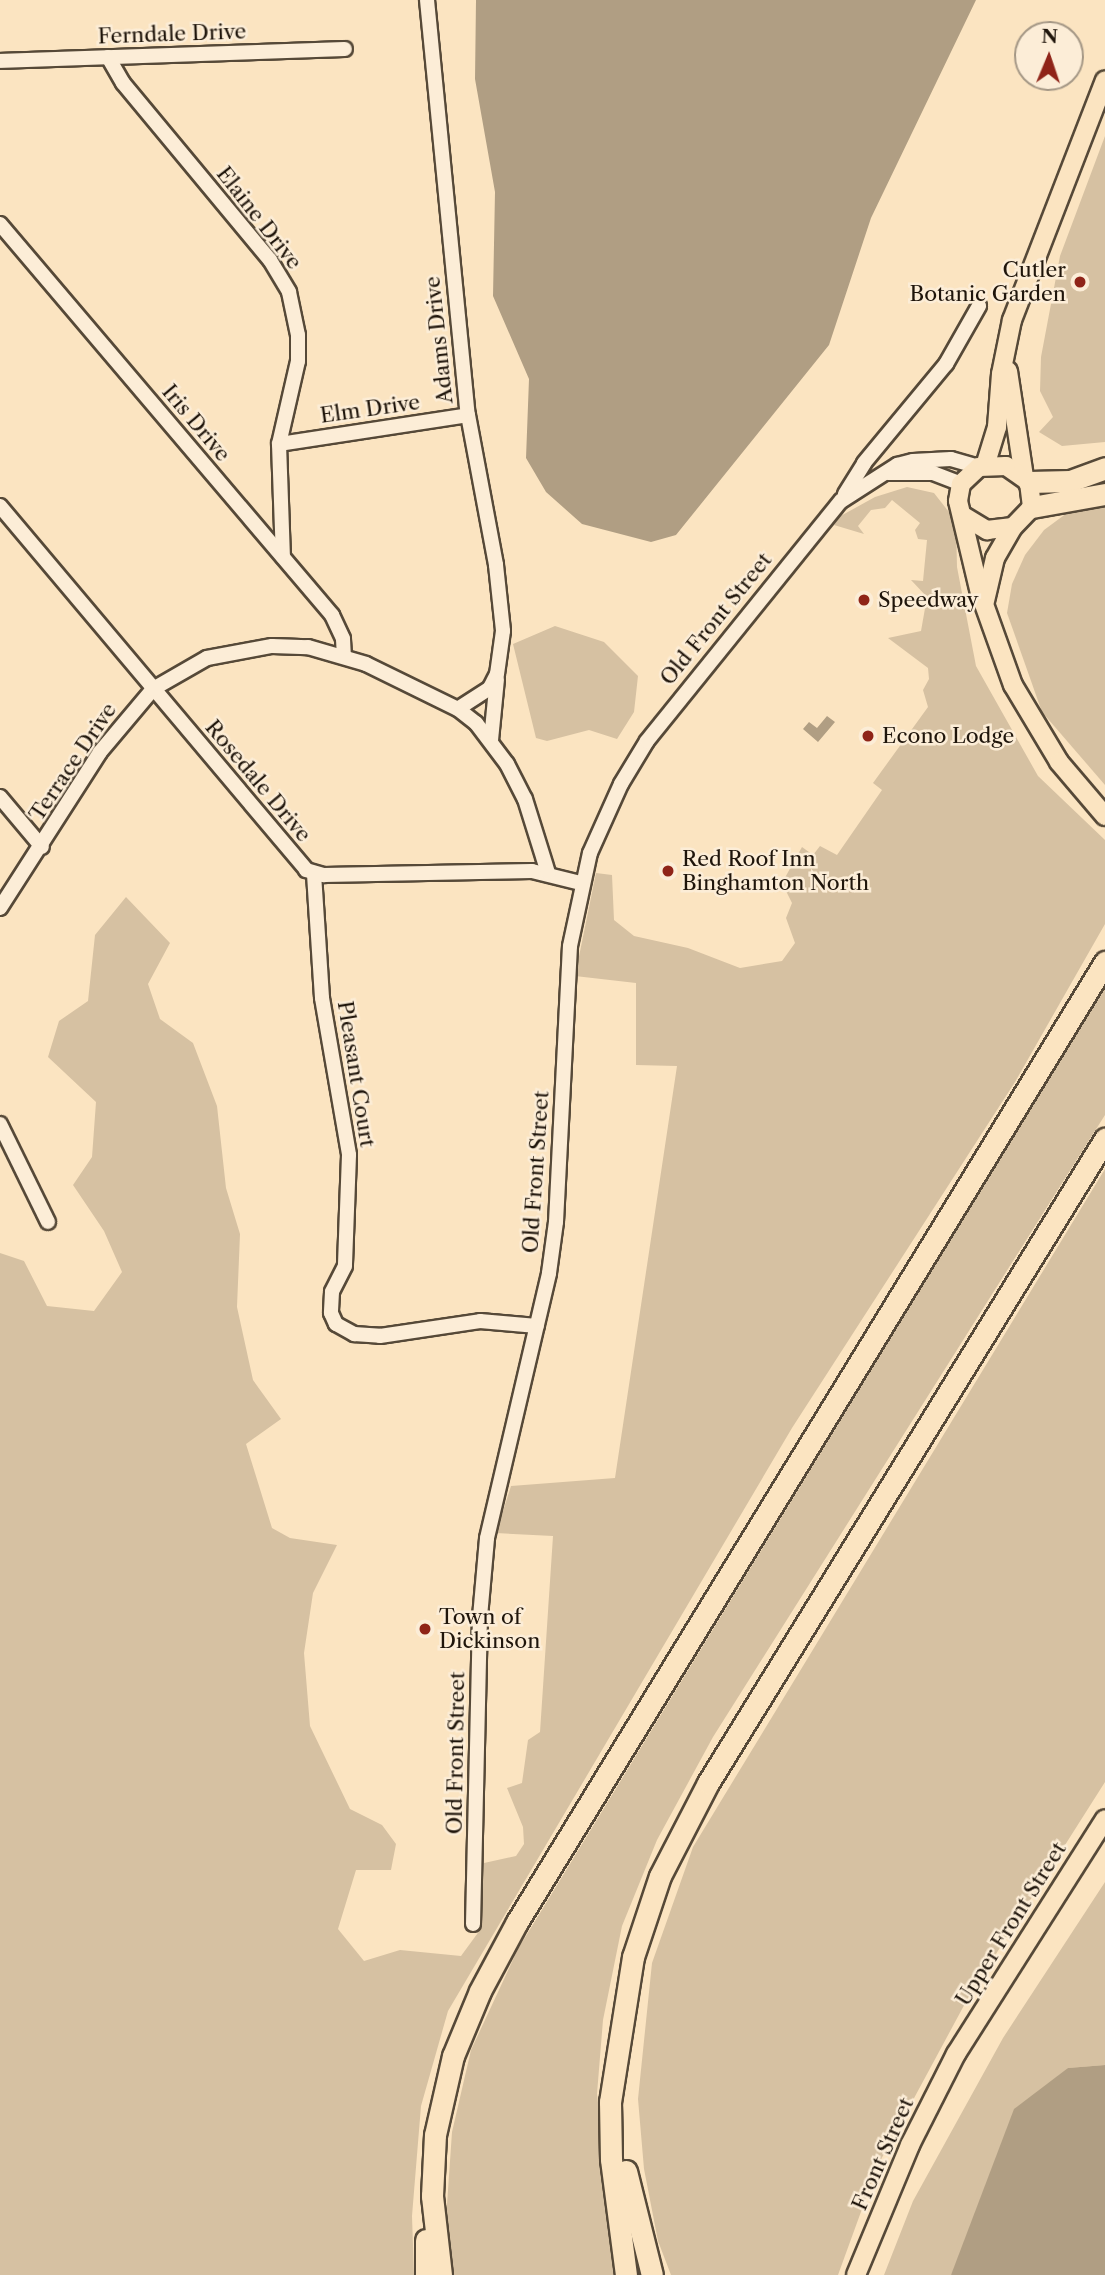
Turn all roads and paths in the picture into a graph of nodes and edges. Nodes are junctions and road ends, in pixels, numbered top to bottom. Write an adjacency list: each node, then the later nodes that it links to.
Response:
1 (427, 0): 9 (street, Adams Drive)
2 (345, 48): 3 (street, Ferndale Drive)
3 (108, 57): 4 (street, Ferndale Drive); 10 (street, Elaine Drive)
4 (0, 61)
5 (1105, 80): 8 (main road)
6 (0, 224): 22 (street, Iris Drive)
7 (979, 306): 17 (street, Old Front Street)
8 (1005, 365): 11 (main road); 14 (main road)
9 (468, 415): 10 (street, Elm Drive); 25 (street, Adams Drive)
10 (279, 444): 22 (street, Elaine Drive)
11 (982, 466): 13 (street, Old Front Street); 14 (main road); 15 (main road)
12 (1105, 468): 14 (highway)
13 (888, 473): 15 (street); 17 (street, Old Front Street)
14 (1027, 479): 19 (main road)
15 (961, 484): 20 (main road)
16 (1105, 494): 19 (highway)
17 (841, 501): 34 (street, Old Front Street)
18 (0, 506): 26 (street, Rosedale Drive)
19 (1032, 507): 21 (main road)
20 (965, 517): 21 (main road); 23 (main road)
21 (1013, 527): 23 (main road)
22 (283, 557): 24 (street, Iris Drive)
23 (985, 601): 30 (main road)
24 (344, 656): 26 (street, Terrace Drive); 27 (street, Terrace Drive)
25 (497, 674): 27 (street); 28 (street, Adams Drive)
26 (153, 689): 31 (street, Terrace Drive); 33 (street, Rosedale Drive)
27 (458, 709): 28 (street, Terrace Drive)
28 (491, 740): 32 (street, Terrace Drive)
29 (0, 797): 31 (street)
30 (1105, 816)
31 (42, 847): 35 (street, Terrace Drive)
32 (548, 873): 33 (street); 34 (street)
33 (314, 874): 40 (street, Pleasant Court)
34 (582, 883): 40 (street, Old Front Street)
35 (0, 908)
36 (1105, 962): 45 (highway)
37 (0, 1124): 39 (street)
38 (1105, 1139): 43 (highway)
39 (48, 1222)
40 (537, 1326): 42 (street, Old Front Street)
41 (1105, 1819): 44 (main road, Upper Front Street)
42 (473, 1924)
43 (621, 2019): 48 (highway); 49 (highway)
44 (956, 2054): 50 (main road, Front Street)
45 (432, 2196): 46 (highway); 47 (highway)
46 (426, 2275)
47 (441, 2275)
48 (626, 2275)
49 (652, 2275)
50 (856, 2275)

